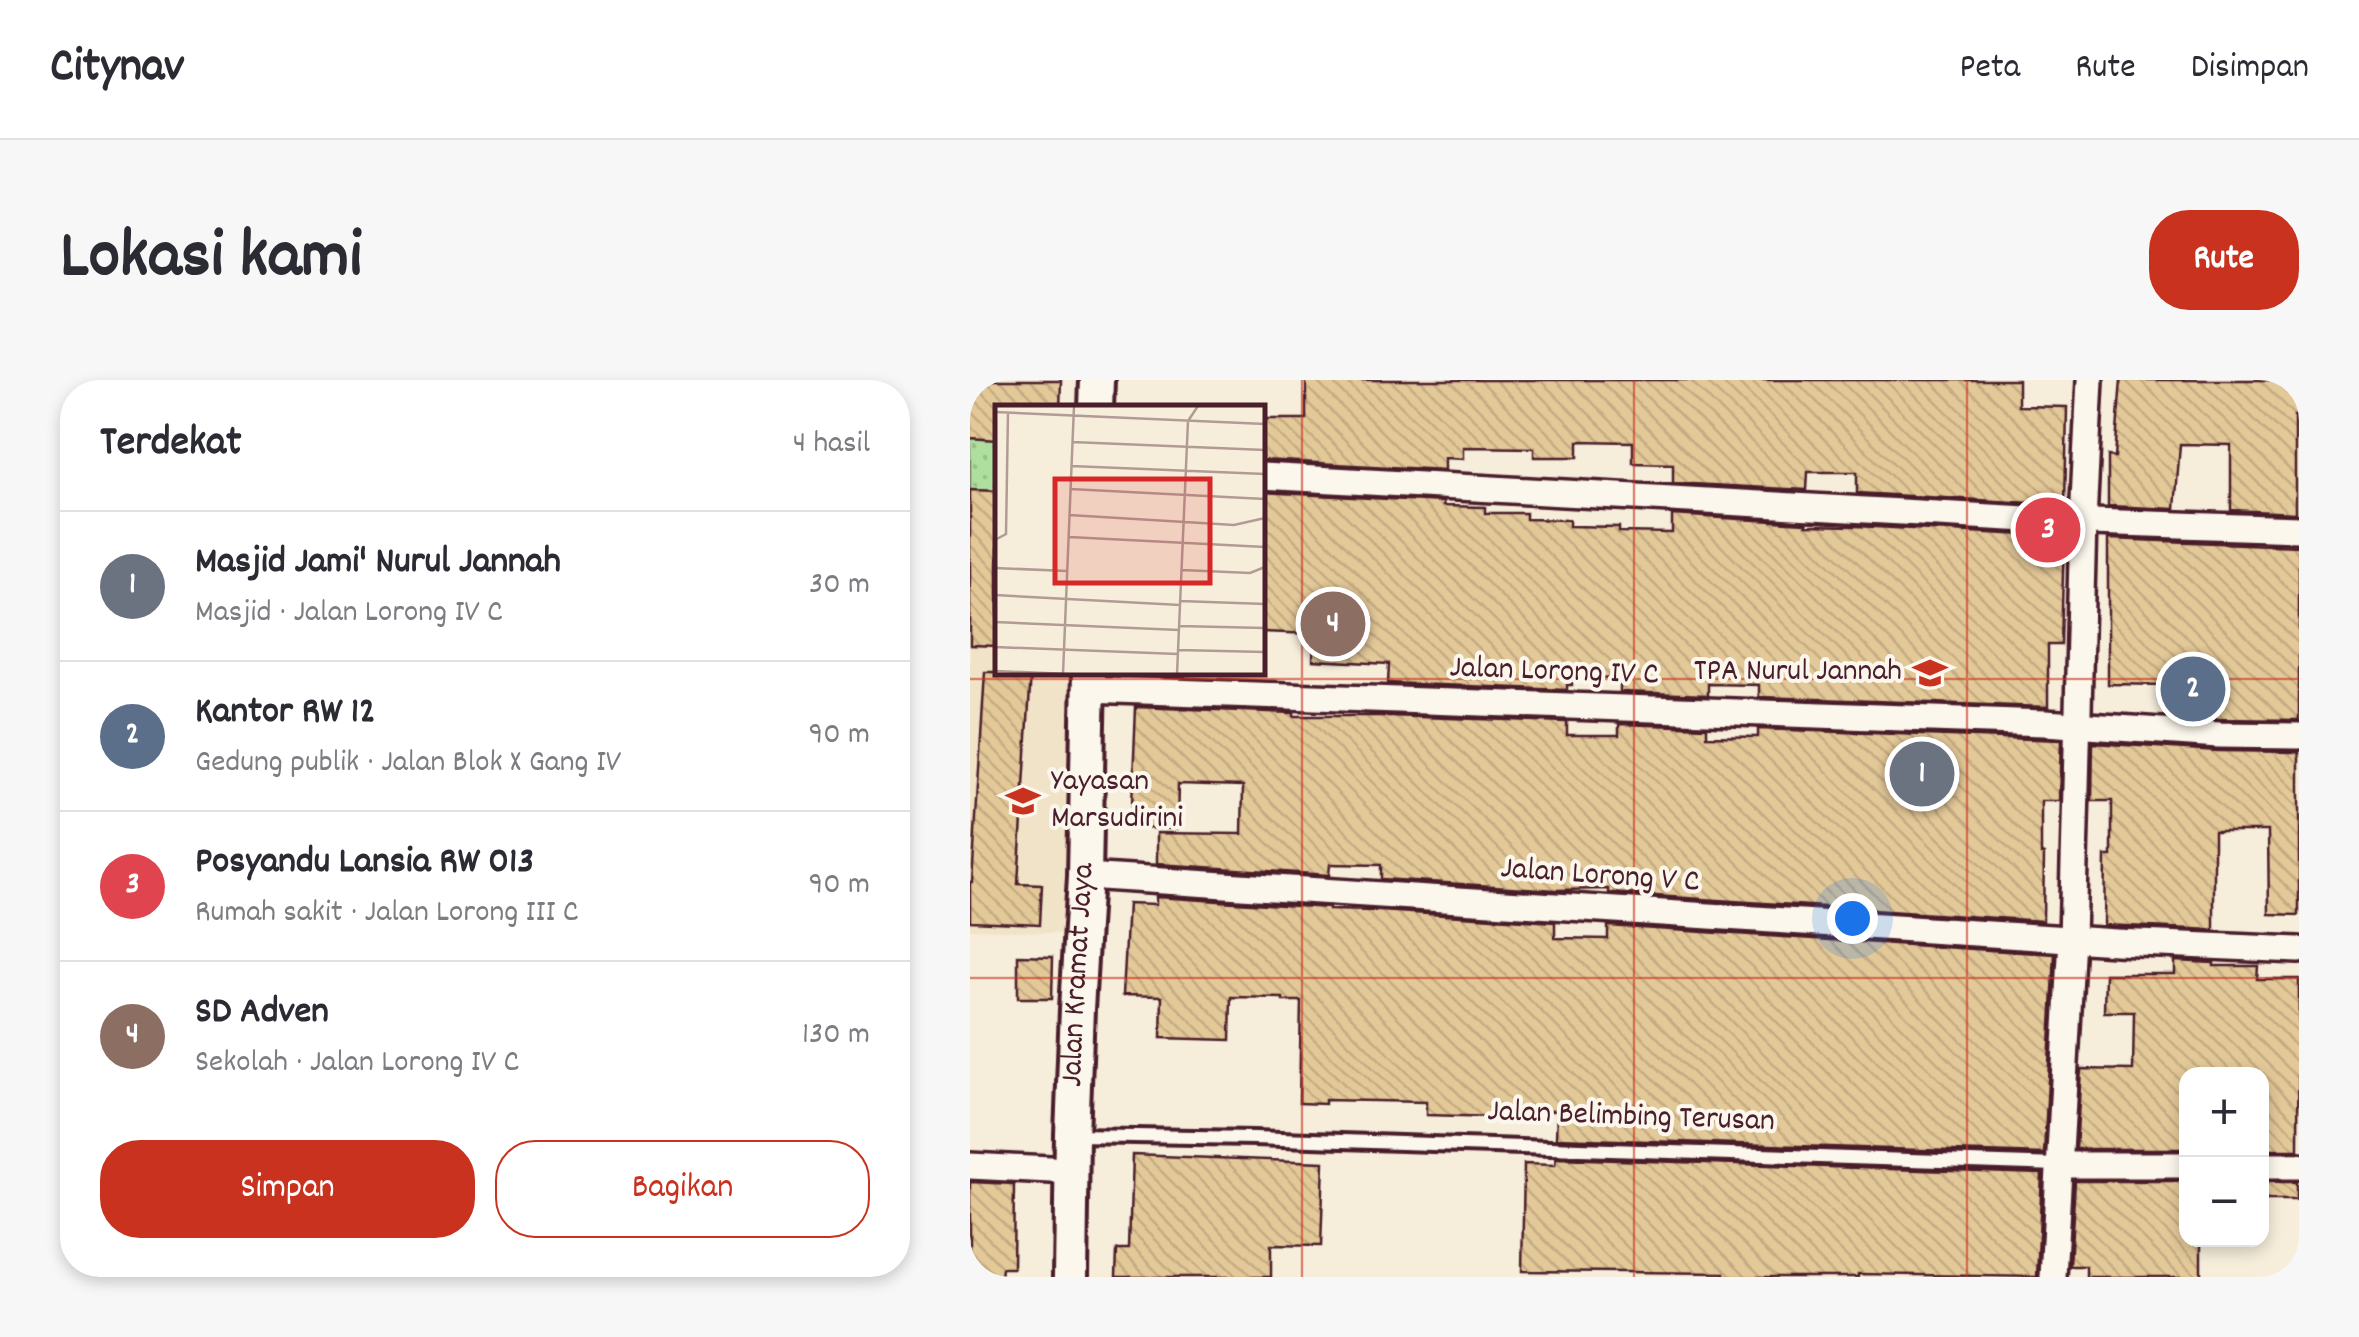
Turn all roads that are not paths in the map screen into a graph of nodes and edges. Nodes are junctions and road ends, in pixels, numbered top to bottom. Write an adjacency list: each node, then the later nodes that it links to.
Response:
1 (1097, 380): 3 (street)
2 (2090, 380): 5 (street)
3 (1096, 405)
4 (1265, 476): 5 (street)
5 (2082, 521): 6 (street); 8 (street)
6 (2299, 529)
7 (1089, 681): 8 (street, Jalan Lorong IV C); 10 (street, Jalan Kramat Jaya)
8 (2077, 726): 9 (street, Jalan Lorong IV C); 11 (street)
9 (2299, 736)
10 (1085, 876): 11 (street, Jalan Lorong V C); 13 (street, Jalan Kramat Jaya)
11 (2072, 939): 12 (street, Jalan Lorong V C); 14 (street)
12 (2299, 950)
13 (1072, 1135): 14 (lane, Jalan Belimbing Terusan); 19 (street, Jalan Kramat Jaya)
14 (2058, 1165): 16 (street, Jalan Belimbing Terusan); 21 (street)
15 (970, 1166): 19 (street)
16 (2179, 1166)
17 (2269, 1166): 18 (street)
18 (2299, 1166)
19 (1072, 1171): 20 (street, Jalan Kramat Jaya)
20 (1070, 1277)
21 (2053, 1277)

